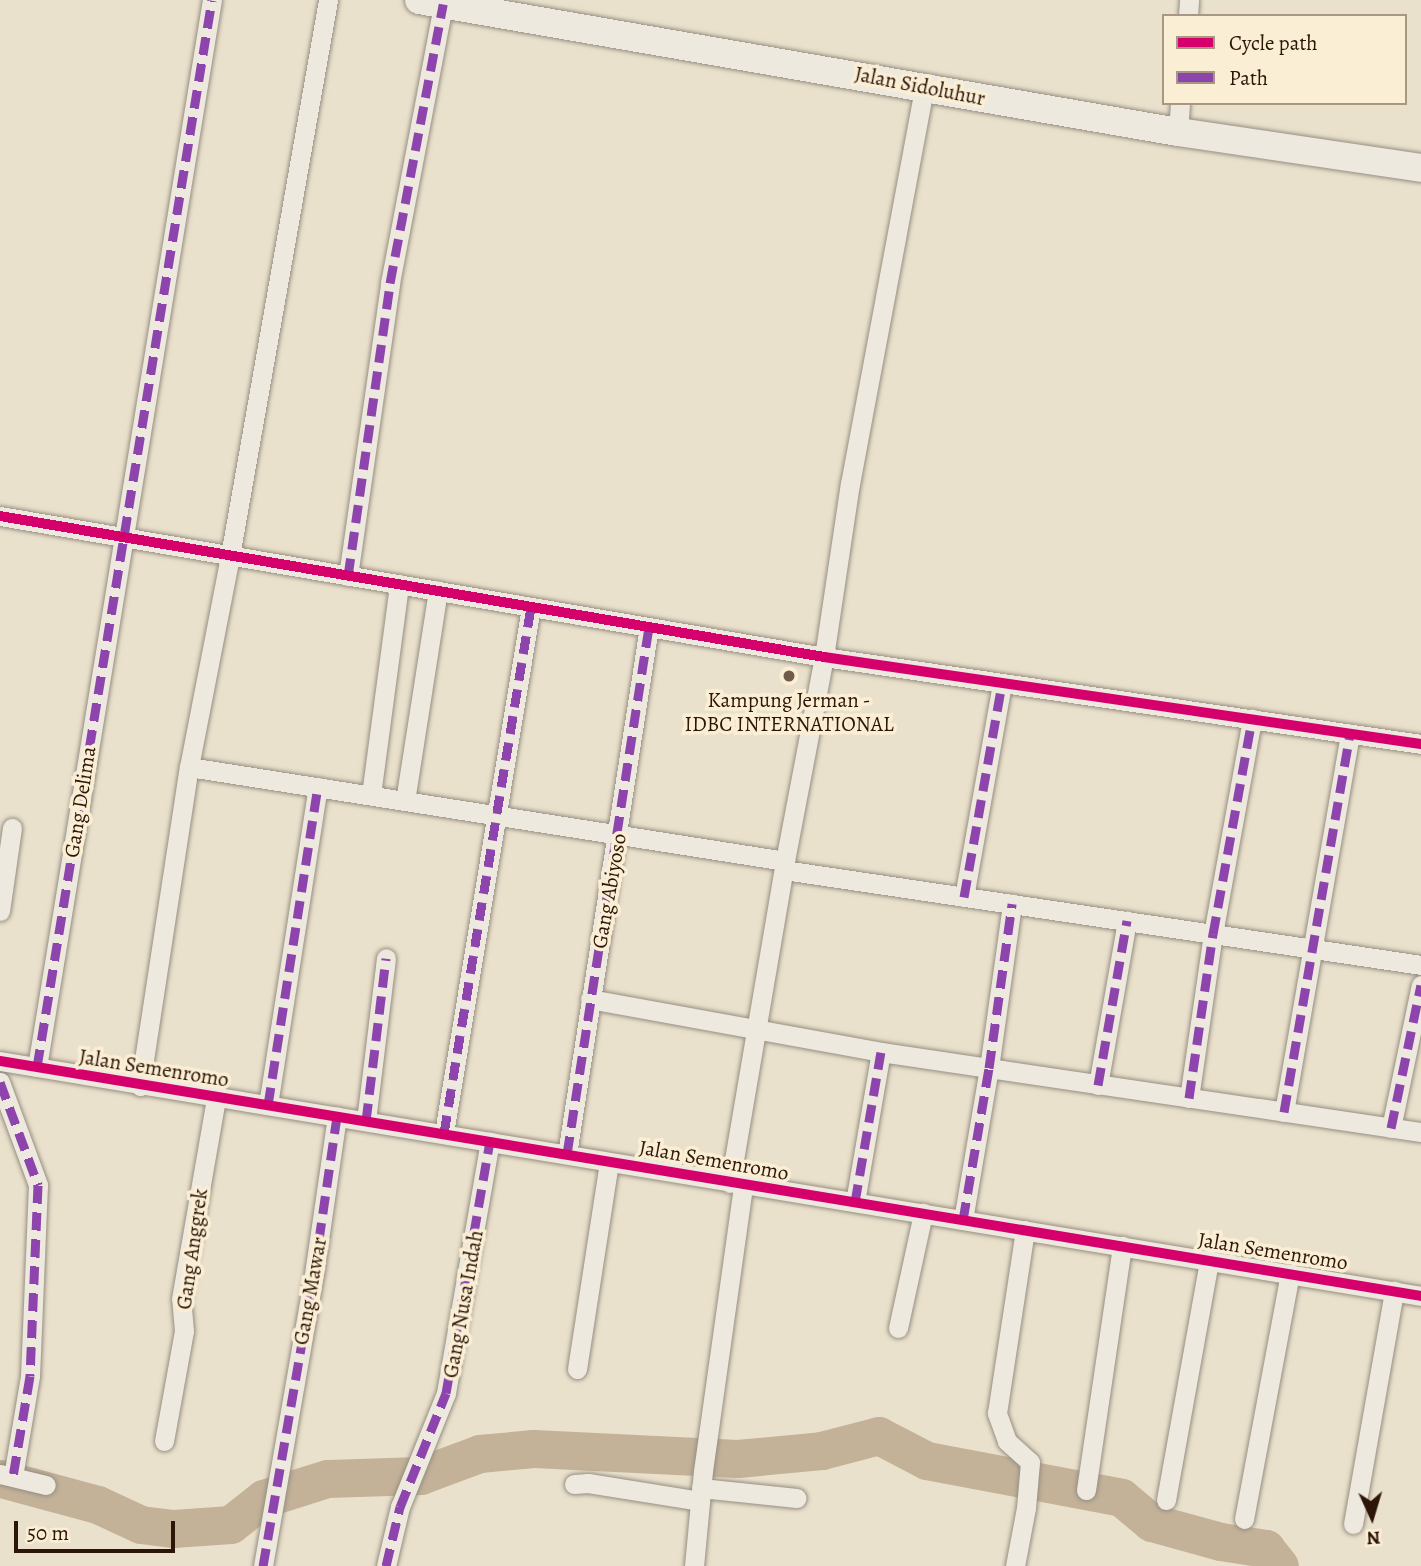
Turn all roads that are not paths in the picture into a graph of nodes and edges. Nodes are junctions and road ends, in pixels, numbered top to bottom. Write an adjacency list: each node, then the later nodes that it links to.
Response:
1 (212, 0): 9 (street, Gang Delima)
2 (328, 0): 10 (street)
3 (431, 2): 4 (main road, Jalan Sidoluhur); 11 (street)
4 (924, 89): 6 (main road, Jalan Sidoluhur); 16 (street)
5 (1180, 105): 6 (street)
6 (1178, 132): 7 (main road, Jalan Sidoluhur)
7 (1421, 168)
8 (0, 516): 9 (street)
9 (122, 537): 10 (street); 42 (street, Gang Delima)
10 (230, 556): 11 (street); 21 (street)
11 (348, 576): 12 (street)
12 (399, 584): 13 (street); 23 (street)
13 (439, 591): 14 (street); 24 (street)
14 (531, 607): 15 (street); 25 (street)
15 (649, 627): 16 (street); 27 (street, Gang Abiyoso)
16 (824, 657): 17 (street); 28 (street)
17 (1002, 683): 18 (street); 29 (street)
18 (1252, 719): 19 (street); 33 (street)
19 (1350, 734): 20 (street); 34 (street)
20 (1421, 744)
21 (189, 767): 22 (street); 46 (street)
22 (318, 788): 23 (street); 49 (street)
23 (371, 795): 24 (street)
24 (405, 801): 25 (street)
25 (497, 815): 27 (street); 55 (street)
26 (12, 828): 31 (street)
27 (619, 835): 28 (street); 38 (street, Gang Abiyoso)
28 (785, 865): 29 (street); 39 (street)
29 (964, 897): 30 (street)
30 (1012, 904): 32 (street); 43 (street)
31 (0, 911)
32 (1127, 921): 33 (street); 45 (street)
33 (1213, 934): 34 (street); 48 (street)
34 (1311, 948): 36 (street); 50 (street)
35 (386, 958): 52 (street)
36 (1421, 965)
37 (1421, 985): 53 (street)
38 (590, 999): 39 (street); 57 (street, Gang Abiyoso)
39 (755, 1029): 40 (street); 59 (street)
40 (881, 1052): 43 (street); 60 (street)
41 (0, 1061): 42 (street, Jalan Semenromo)
42 (37, 1067): 46 (street, Jalan Semenromo)
43 (989, 1068): 45 (street); 62 (street)
44 (0, 1082): 72 (street)
45 (1098, 1085): 48 (street)
46 (140, 1086): 47 (street, Jalan Semenromo)
47 (216, 1098): 49 (street, Jalan Semenromo); 71 (street, Gang Anggrek)
48 (1189, 1098): 50 (street)
49 (268, 1105): 51 (street, Jalan Semenromo)
50 (1284, 1112): 53 (street)
51 (337, 1117): 52 (street, Jalan Semenromo); 81 (street, Gang Mawar)
52 (366, 1121): 55 (street, Jalan Semenromo)
53 (1391, 1128): 54 (street)
54 (1421, 1132)
55 (444, 1133): 56 (street, Jalan Semenromo)
56 (490, 1142): 57 (street, Jalan Semenromo); 82 (street, Gang Nusa Indah)
57 (567, 1154): 58 (street, Jalan Semenromo)
58 (609, 1161): 59 (street, Jalan Semenromo); 70 (street)
59 (737, 1184): 60 (street, Jalan Semenromo); 75 (street)
60 (855, 1202): 61 (street, Jalan Semenromo)
61 (923, 1213): 62 (street, Jalan Semenromo); 69 (street)
62 (963, 1220): 63 (street, Jalan Semenromo)
63 (1025, 1230): 64 (street, Jalan Semenromo); 84 (street)
64 (1122, 1246): 65 (street, Jalan Semenromo); 76 (street)
65 (1209, 1260): 66 (street, Jalan Semenromo); 78 (street)
66 (1290, 1274): 67 (street, Jalan Semenromo); 79 (street)
67 (1394, 1290): 68 (street, Jalan Semenromo); 80 (street)
68 (1421, 1296)
69 (898, 1328)
70 (577, 1369)
71 (164, 1441)
72 (7, 1476): 74 (street)
73 (573, 1484): 75 (street)
74 (46, 1485)
75 (701, 1487): 77 (street); 83 (street)
76 (1086, 1490)
77 (796, 1498)
78 (1166, 1500)
79 (1244, 1519)
80 (1353, 1524)
81 (263, 1566)
82 (386, 1566)
83 (694, 1566)
84 (1015, 1566)

